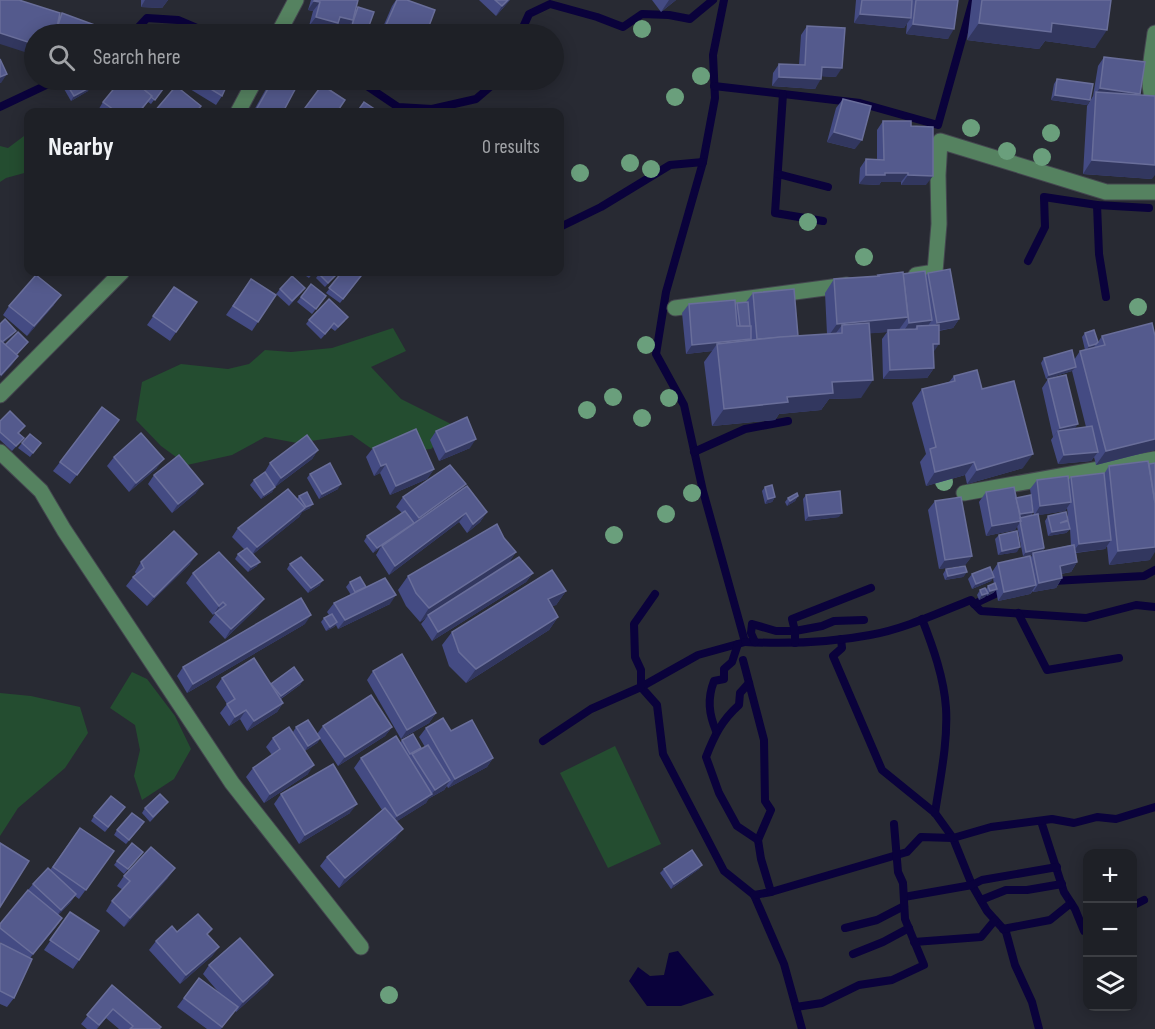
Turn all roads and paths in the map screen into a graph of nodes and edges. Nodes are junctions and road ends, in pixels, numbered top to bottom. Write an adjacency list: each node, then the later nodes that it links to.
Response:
1 (296, 0): 2 (street)
2 (283, 24)
3 (1155, 33): 5 (street)
4 (250, 90): 6 (street)
5 (1155, 106)
6 (240, 108)
7 (1155, 192): 9 (street)
8 (118, 276): 12 (street)
9 (898, 278)
10 (863, 283): 11 (street)
11 (675, 308)
12 (0, 395)
13 (0, 452): 16 (street)
14 (1155, 459): 15 (street)
15 (964, 493)
16 (361, 947)

